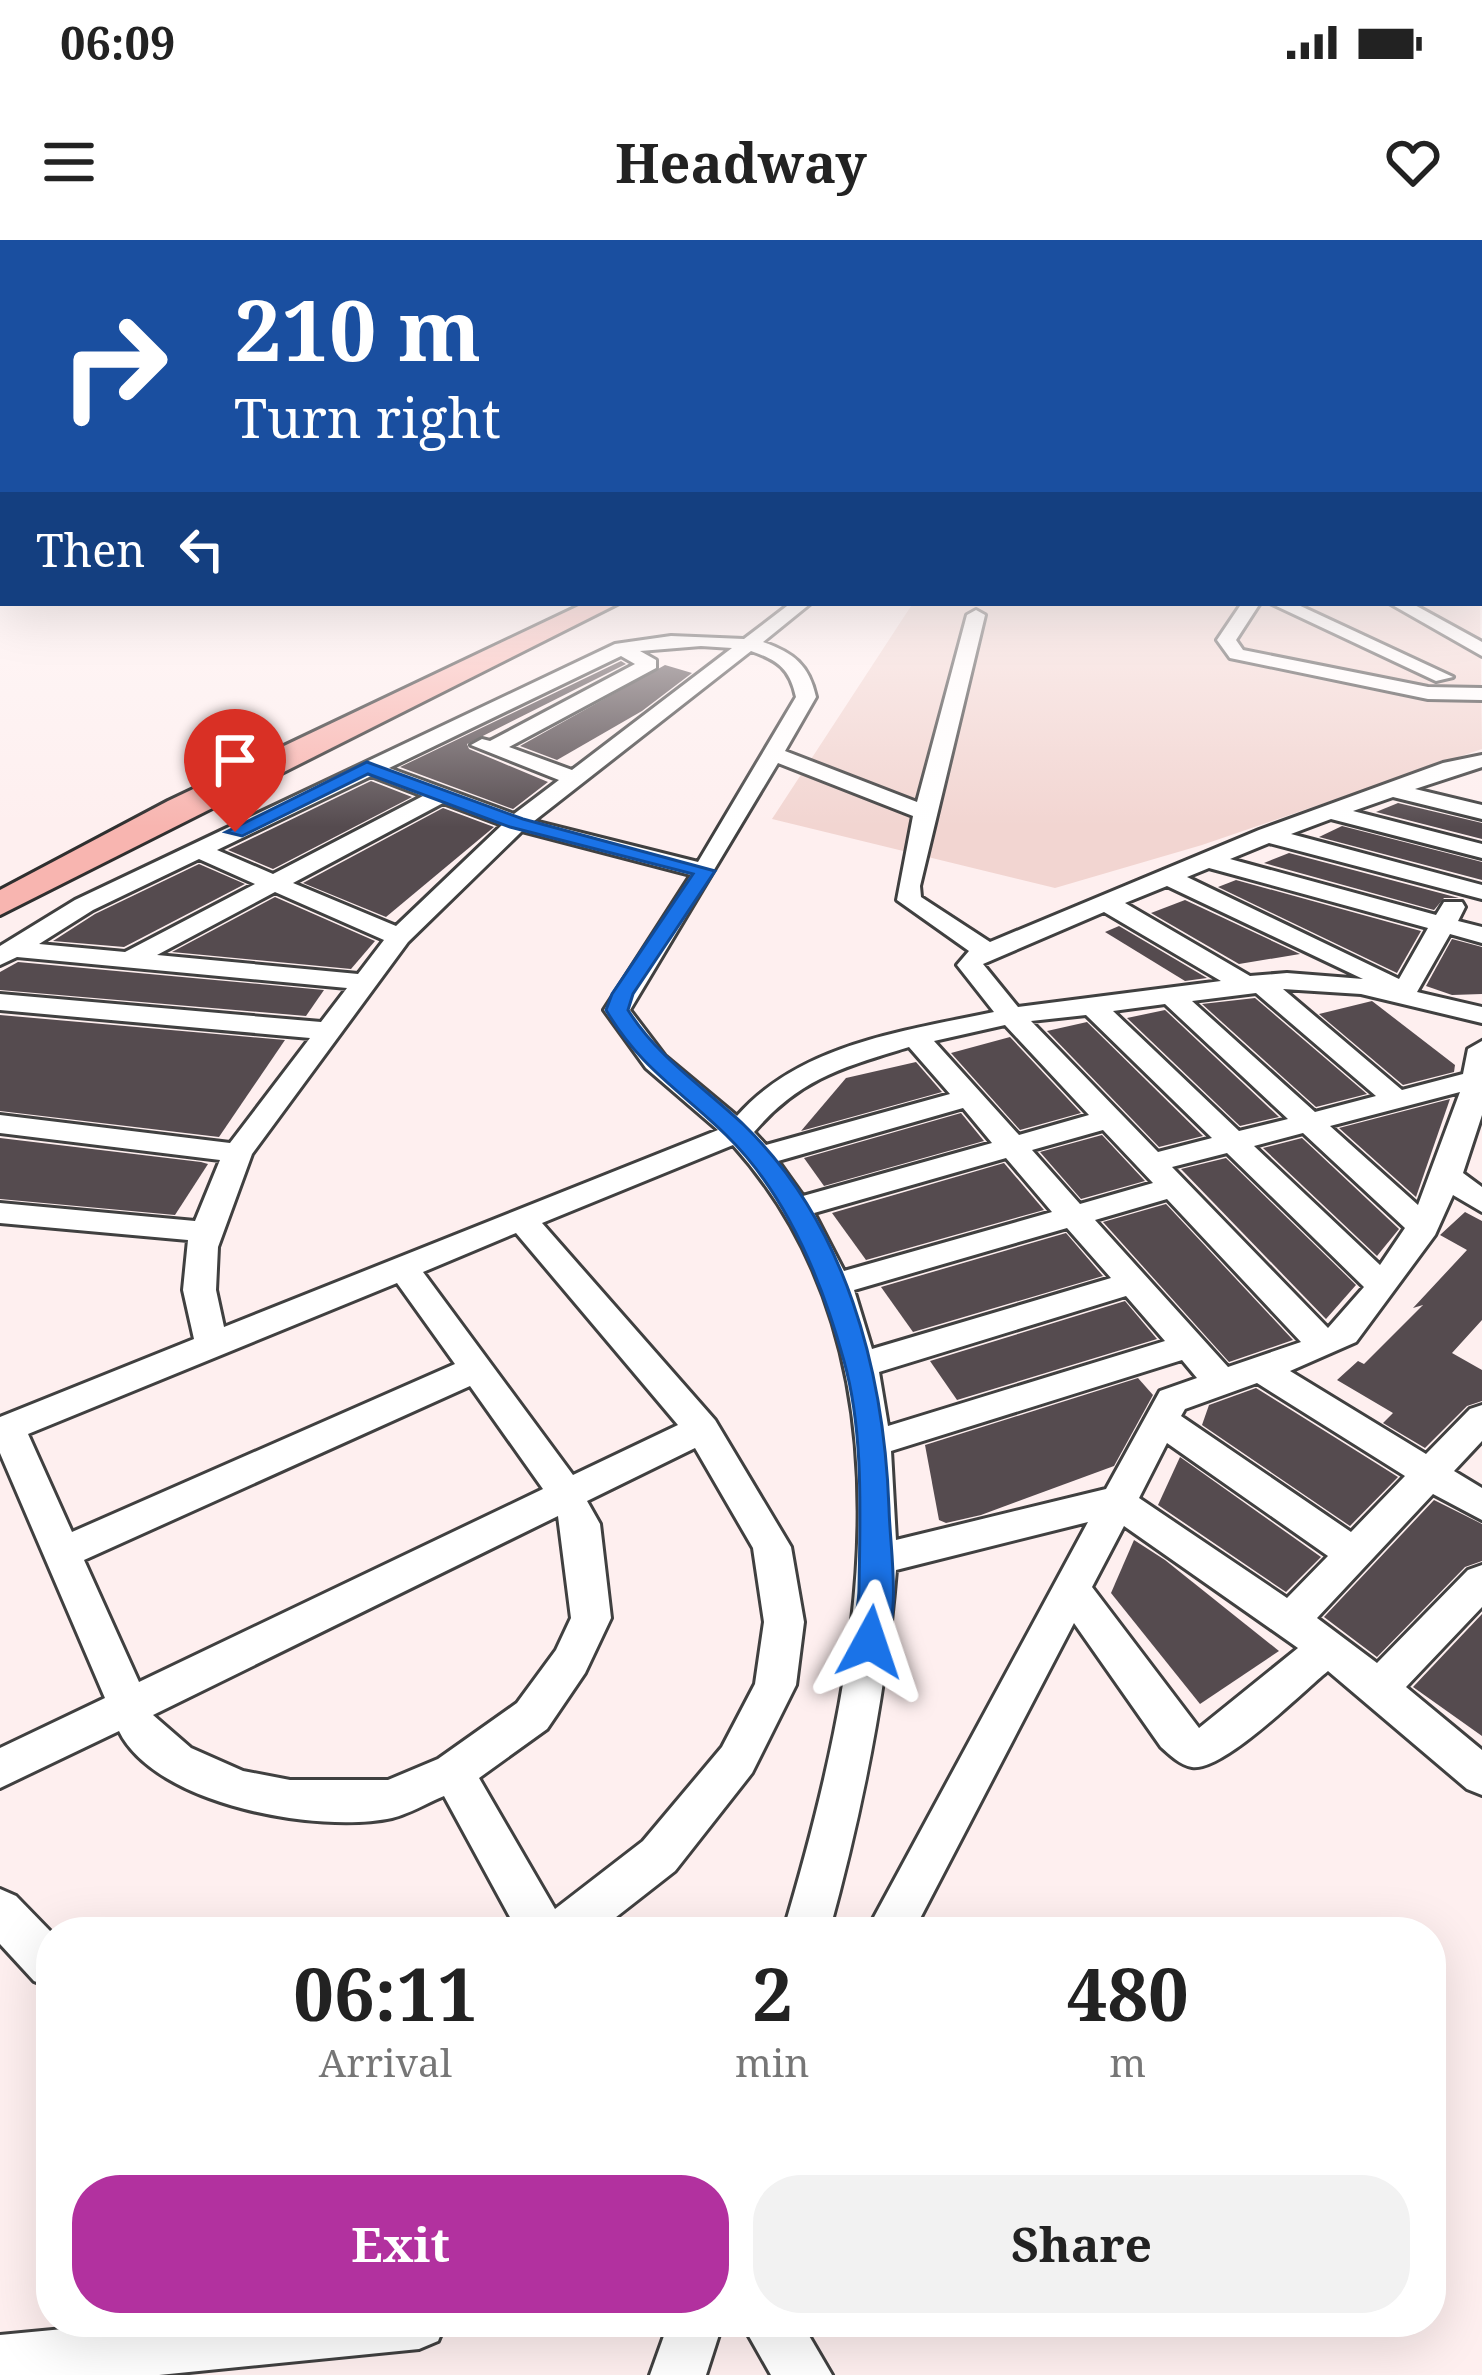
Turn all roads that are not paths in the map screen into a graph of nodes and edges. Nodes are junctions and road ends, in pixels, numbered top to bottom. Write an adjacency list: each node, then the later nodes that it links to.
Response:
1 (555, 628): 33 (main road)
2 (768, 628): 7 (street)
3 (973, 628): 22 (street)
4 (1234, 628): 11 (street)
5 (1334, 628): 10 (street)
6 (1442, 628): 9 (street)
7 (746, 644): 8 (street); 14 (street); 17 (street)
8 (622, 649): 12 (street); 13 (street)
9 (1482, 650)
10 (1443, 677)
11 (1482, 694)
12 (442, 730): 13 (street); 16 (street)
13 (492, 748): 17 (street)
14 (773, 754): 22 (street); 28 (street)
15 (1482, 761): 18 (street)
16 (367, 767): 19 (street); 25 (street)
17 (577, 779): 23 (street)
18 (1394, 790): 20 (street); 21 (street)
19 (441, 795): 23 (street); 30 (street)
20 (1329, 812): 24 (street); 26 (street)
21 (1482, 812)
22 (925, 813): 37 (street)
23 (517, 823): 28 (street); 36 (street)
24 (1267, 835): 27 (street); 31 (street)
25 (197, 850): 30 (street); 38 (street)
26 (1482, 853): 31 (street)
27 (1207, 860): 29 (street); 34 (street)
28 (705, 871): 57 (street)
29 (1166, 876): 32 (street); 43 (street)
30 (275, 883): 36 (street); 39 (street)
31 (1473, 889): 34 (street)
32 (1105, 902): 37 (street); 41 (street)
33 (0, 904)
34 (1443, 924): 35 (street); 43 (street)
35 (1482, 935)
36 (399, 937): 40 (street)
37 (988, 952): 47 (street)
38 (6, 953): 39 (street)
39 (129, 960): 40 (street)
40 (362, 982): 48 (street)
41 (1252, 983): 42 (street); 43 (street); 52 (street)
42 (1168, 994): 45 (street); 54 (street)
43 (1416, 994): 46 (street)
44 (0, 1002): 48 (street)
45 (1090, 1004): 47 (street); 56 (street)
46 (1482, 1015)
47 (1011, 1016): 49 (street); 53 (street)
48 (326, 1031): 59 (street)
49 (915, 1037): 51 (street); 57 (street)
50 (1480, 1064): 52 (street); 61 (street)
51 (968, 1097): 57 (street); 58 (street)
52 (1397, 1100): 54 (street)
53 (1109, 1119): 58 (street); 60 (street)
54 (1308, 1122): 56 (street); 68 (street)
55 (0, 1124): 59 (street)
56 (1233, 1142): 60 (street); 73 (street)
57 (748, 1145): 64 (street); 67 (street)
58 (1012, 1147): 64 (street); 66 (street)
59 (238, 1154): 69 (street)
60 (1150, 1163): 62 (street)
61 (1462, 1166): 63 (street); 68 (street)
62 (1173, 1187): 66 (street); 76 (street)
63 (1482, 1202)
64 (796, 1208): 72 (street)
65 (0, 1213): 69 (street)
66 (1073, 1216): 71 (street); 72 (street)
67 (521, 1220): 70 (street); 84 (street)
68 (1424, 1228): 73 (street)
69 (207, 1232): 74 (street)
70 (403, 1268): 74 (street); 78 (street)
71 (1132, 1283): 75 (street); 77 (street)
72 (833, 1285): 77 (street)
73 (1383, 1287): 76 (street)
74 (212, 1345): 83 (street)
75 (1189, 1346): 80 (street); 85 (street)
76 (1325, 1346): 79 (street)
77 (860, 1365): 85 (street)
78 (476, 1369): 87 (street); 91 (street)
79 (1262, 1370): 80 (street); 86 (street)
80 (1220, 1382): 82 (street)
81 (1482, 1418): 86 (street)
82 (1163, 1421): 88 (street); 90 (street)
83 (3, 1429): 91 (street)
84 (702, 1429): 87 (street); 104 (street)
85 (872, 1444): 92 (street)
86 (1431, 1475): 89 (street); 90 (street)
87 (565, 1495): 98 (street); 100 (street)
88 (1116, 1502): 92 (street); 94 (street); 95 (street)
89 (1482, 1506)
90 (1351, 1552): 95 (street)
91 (62, 1553): 98 (street)
92 (876, 1560): 105 (street)
93 (1482, 1581): 97 (street)
94 (1072, 1589): 96 (street); 106 (street)
95 (1288, 1622): 96 (street)
96 (1328, 1647): 97 (street)
97 (1380, 1687): 101 (street)
98 (129, 1706): 99 (street); 100 (street)
99 (0, 1768)
100 (453, 1772): 103 (street)
101 (1482, 1776)
102 (0, 1911): 107 (street)
103 (535, 1917)
104 (580, 1917)
105 (810, 1917)
106 (897, 1917)
107 (36, 1949)
108 (334, 2337): 111 (street)
109 (691, 2337): 113 (street)
110 (779, 2337): 114 (street)
111 (214, 2358): 112 (street)
112 (0, 2363)
113 (678, 2375)
114 (804, 2375)

